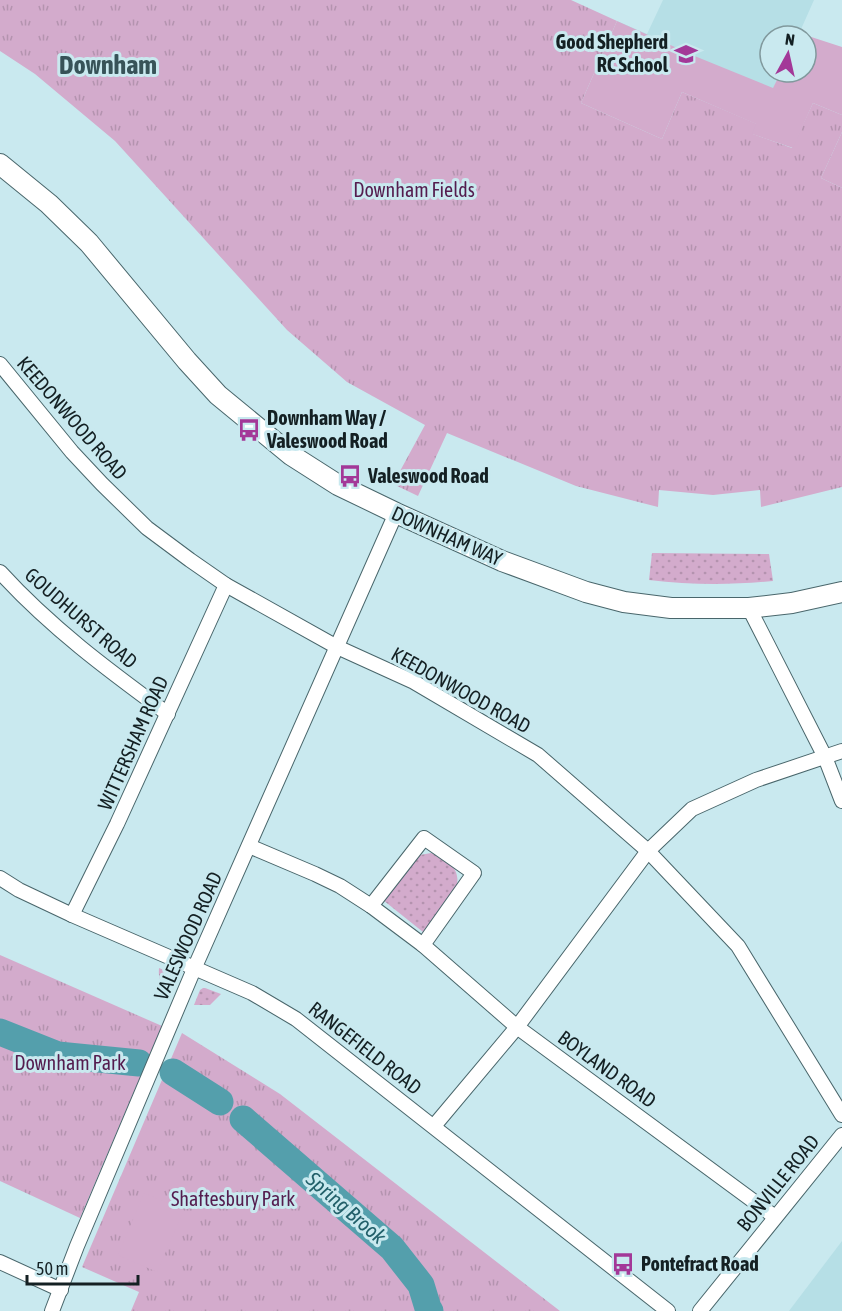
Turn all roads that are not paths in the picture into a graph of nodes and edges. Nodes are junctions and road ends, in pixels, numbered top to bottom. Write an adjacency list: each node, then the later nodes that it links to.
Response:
1 (0, 164): 3 (street, DOWNHAM WAY)
2 (0, 364): 5 (street, KEEDONWOOD ROAD)
3 (396, 513): 7 (street, DOWNHAM WAY); 8 (street, VALESWOOD ROAD)
4 (0, 572): 9 (street, GOUDHURST ROAD)
5 (226, 585): 8 (street, KEEDONWOOD ROAD); 9 (street, WITTERSHAM ROAD)
6 (842, 592): 7 (street, DOWNHAM WAY)
7 (749, 608): 11 (street)
8 (337, 647): 13 (street, VALESWOOD ROAD); 14 (street, KEEDONWOOD ROAD)
9 (168, 714): 17 (street, WITTERSHAM ROAD)
10 (842, 751): 11 (street)
11 (825, 758): 12 (street); 14 (street)
12 (842, 801)
13 (249, 846): 16 (street, BOYLAND ROAD); 19 (street, VALESWOOD ROAD)
14 (648, 851): 20 (street); 21 (street, KEEDONWOOD ROAD)
15 (0, 878): 17 (street, RANGEFIELD ROAD)
16 (371, 906): 18 (street, BOYLAND ROAD); 18 (street)
17 (72, 915): 19 (street, RANGEFIELD ROAD)
18 (423, 945): 20 (street, BOYLAND ROAD)
19 (194, 969): 22 (street, RANGEFIELD ROAD); 26 (street, VALESWOOD ROAD)
20 (517, 1027): 22 (street); 24 (street, BOYLAND ROAD)
21 (842, 1115)
22 (434, 1126): 28 (street, RANGEFIELD ROAD)
23 (842, 1135): 24 (street, BONVILLE ROAD)
24 (775, 1217): 29 (street, BONVILLE ROAD)
25 (0, 1262): 26 (street)
26 (61, 1290): 27 (street, VALESWOOD ROAD)
27 (52, 1311)
28 (668, 1311)
29 (700, 1311)

